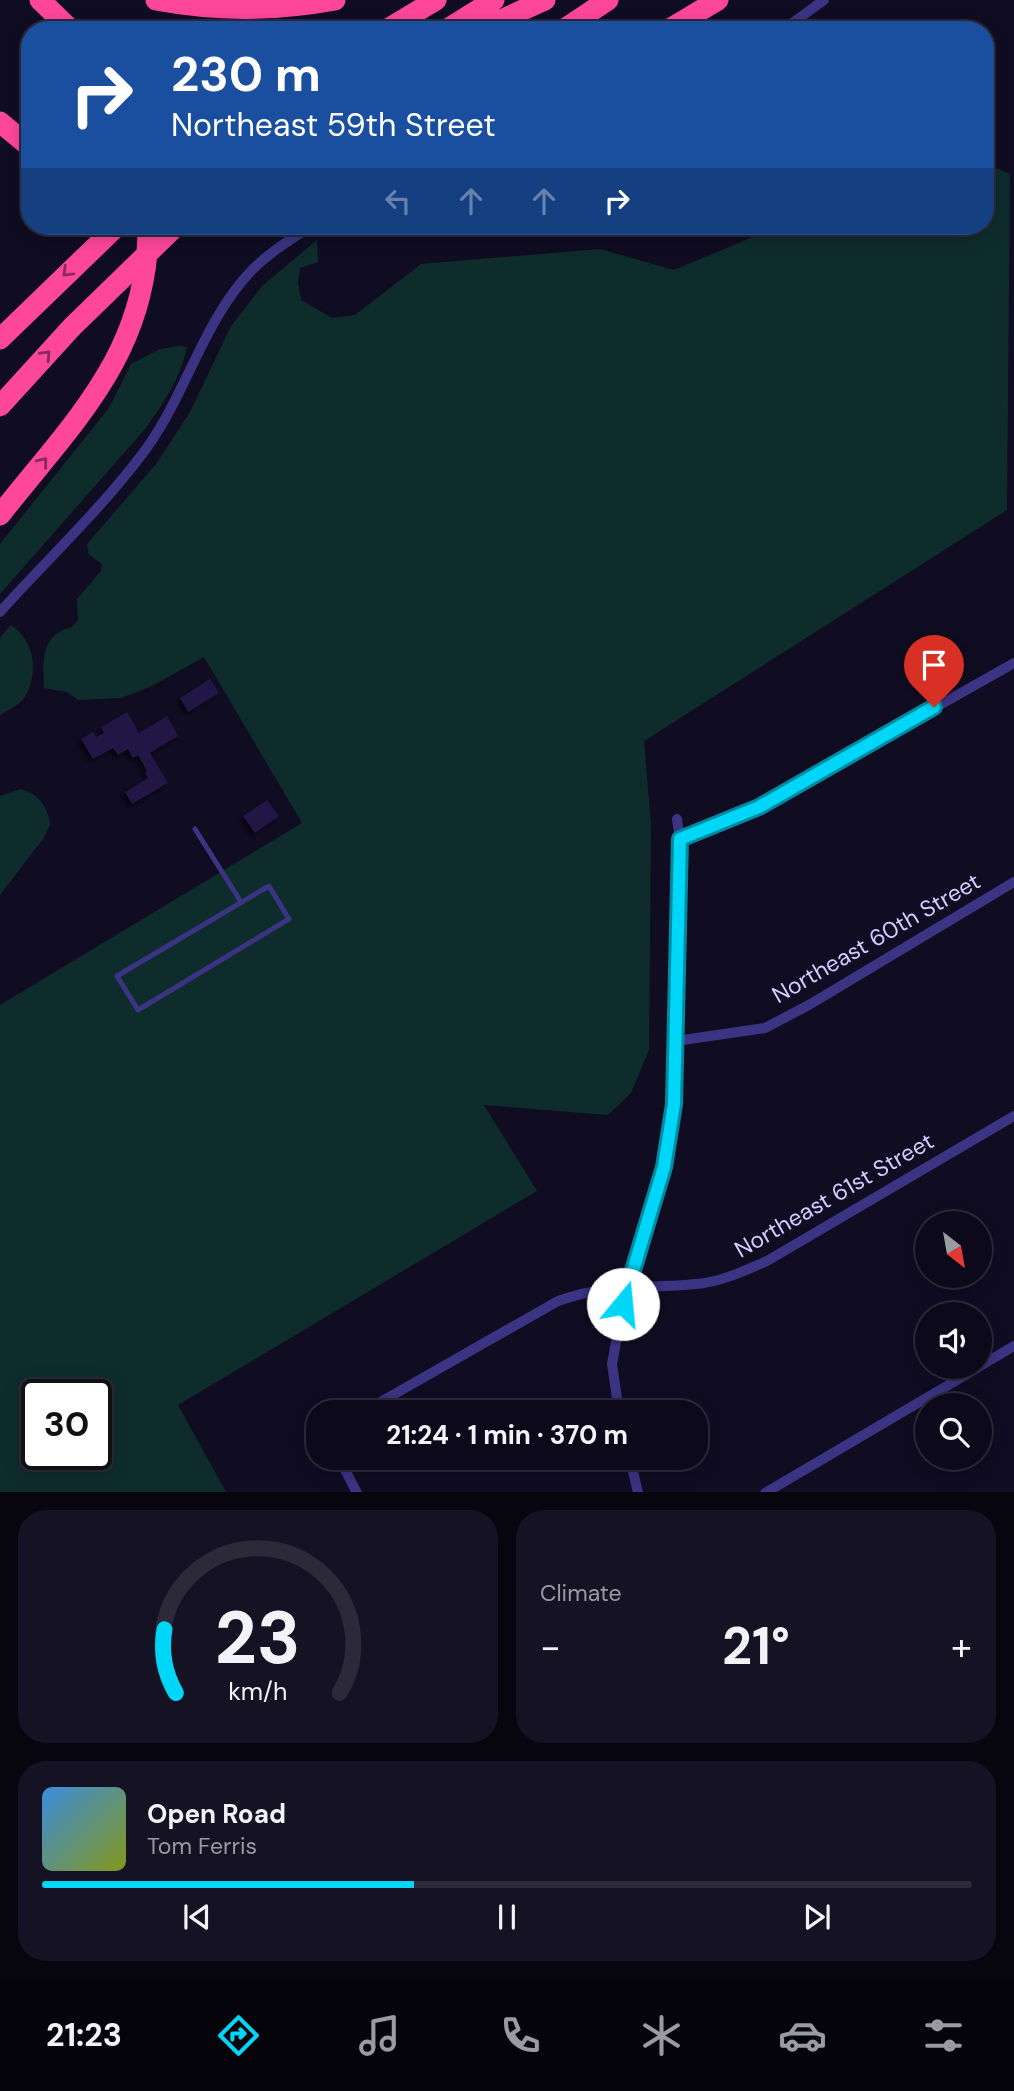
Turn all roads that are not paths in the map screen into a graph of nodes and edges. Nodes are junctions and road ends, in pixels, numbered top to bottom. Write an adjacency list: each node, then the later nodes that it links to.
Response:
1 (40, 0): 10 (highway)
2 (156, 0): 3 (highway)
3 (335, 0)
4 (436, 0): 11 (highway)
5 (494, 0): 12 (highway)
6 (545, 0): 13 (highway)
7 (608, 0): 14 (highway)
8 (718, 0): 15 (highway)
9 (824, 0): 16 (street)
10 (62, 21)
11 (401, 21)
12 (460, 21)
13 (499, 21)
14 (576, 21)
15 (683, 21)
16 (795, 21)
17 (0, 122): 18 (highway)
18 (21, 140)
19 (108, 235): 23 (highway, one-way to 23)
20 (147, 235): 25 (highway, one-way to 20)
21 (167, 235): 24 (highway, one-way to 21)
22 (298, 235): 26 (street)
23 (0, 340)
24 (0, 406)
25 (0, 515)
26 (0, 612)
27 (1014, 663): 30 (street)
28 (677, 819): 30 (street)
29 (195, 829): 32 (lane)
30 (680, 839): 33 (street)
31 (1014, 881): 33 (street, Northeast 60th Street)
32 (242, 902): 32 (lane)
33 (676, 1041): 35 (street)
34 (1014, 1116): 35 (street, Northeast 61st Street)
35 (629, 1286): 39 (street, Northeast 61st Street); 40 (street)
36 (1014, 1346): 37 (street)
37 (992, 1359)
38 (957, 1379): 45 (street)
39 (384, 1400)
40 (618, 1400)
41 (345, 1470): 43 (street)
42 (632, 1470): 44 (street)
43 (356, 1492)
44 (638, 1492)
45 (767, 1492)

